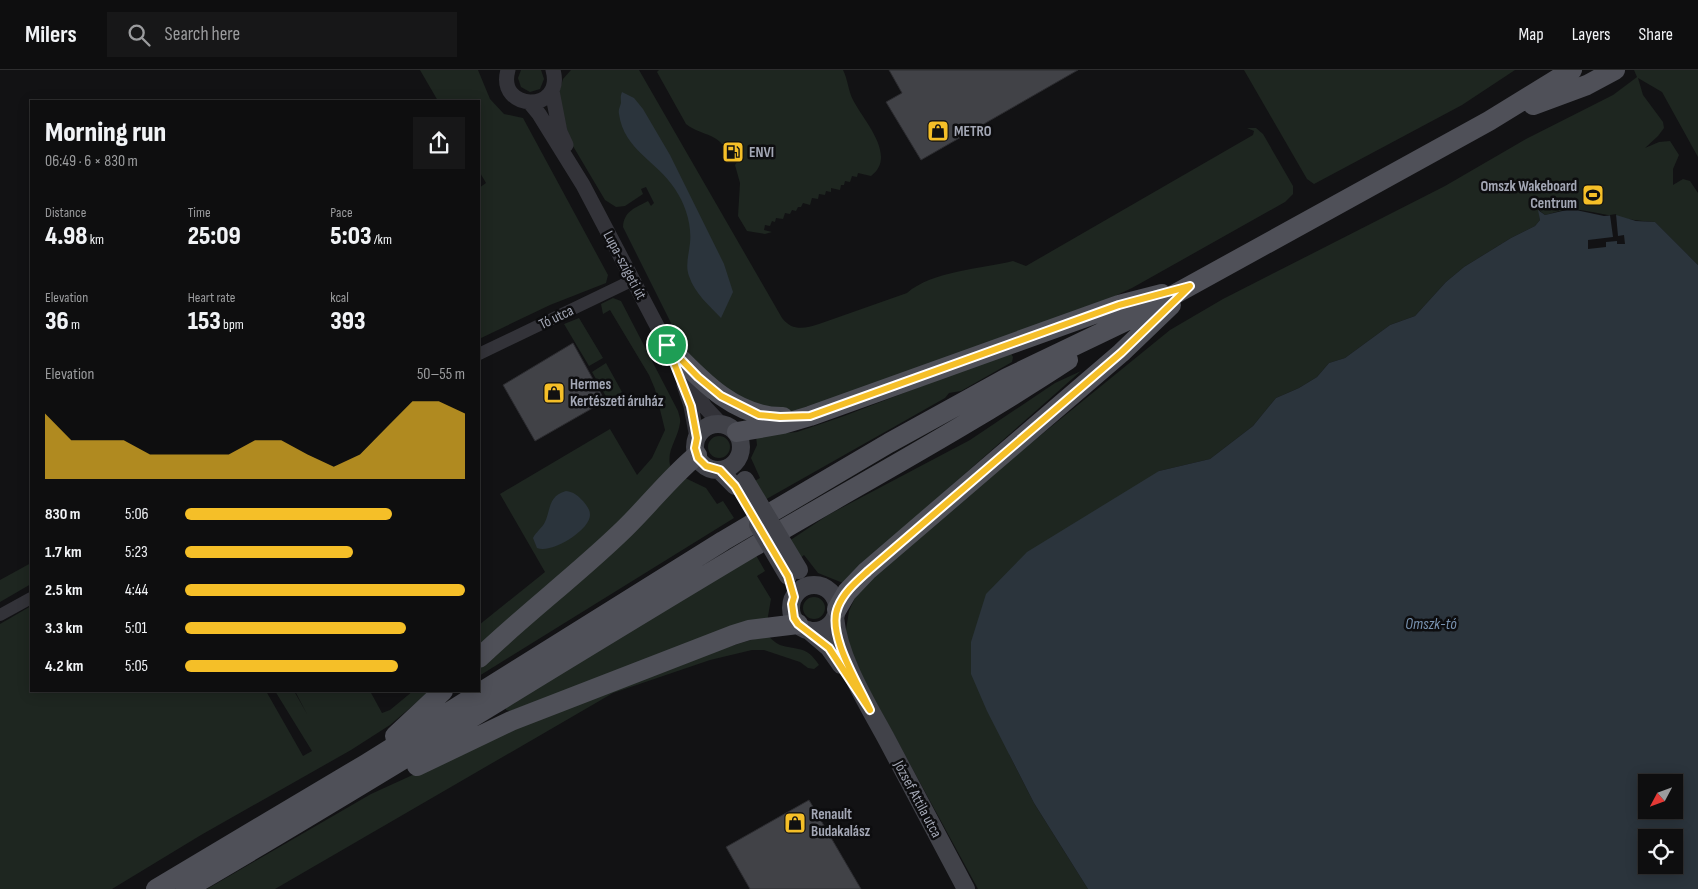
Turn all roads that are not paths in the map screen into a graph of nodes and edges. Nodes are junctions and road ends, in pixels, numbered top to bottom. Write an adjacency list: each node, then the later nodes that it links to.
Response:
1 (508, 70): 8 (street, Lupa-szigeti út)
2 (1561, 70): 6 (main road)
3 (1572, 70): 6 (main road)
4 (1615, 70): 9 (main road)
5 (556, 72): 7 (street, Lupa-szigeti út)
6 (1543, 88): 9 (main road)
7 (552, 90): 8 (street); 10 (street, Lupa-szigeti út)
8 (530, 103): 10 (street, Lupa-szigeti út)
9 (1488, 120): 12 (main road)
10 (583, 185): 11 (street, Lupa-szigeti út)
11 (633, 280): 13 (street, Lupa-szigeti út); 14 (street, Tó utca)
12 (1190, 286): 15 (main road); 25 (main road); 31 (main road)
13 (667, 345): 15 (main road); 16 (street, Lupa-szigeti út); 17 (street, Lupa-szigeti út)
14 (480, 354)
15 (810, 416): 16 (main road)
16 (728, 428): 17 (main road); 18 (main road)
17 (697, 446): 19 (main road); 28 (main road)
18 (738, 460): 19 (main road); 20 (main road)
19 (720, 470): 20 (main road)
20 (740, 483): 21 (main road, bridge)
21 (794, 573): 22 (main road); 23 (main road)
22 (815, 585): 23 (main road); 25 (main road)
23 (794, 597): 27 (main road)
24 (30, 599): 26 (street)
25 (836, 613): 27 (main road); 30 (main road, József Attila utca)
26 (0, 615)
27 (803, 627): 30 (main road, József Attila utca); 31 (main road)
28 (480, 657)
29 (443, 692): 31 (main road)
30 (870, 710): 34 (main road, József Attila utca)
31 (368, 773): 32 (main road); 33 (main road)
32 (156, 889)
33 (186, 889)
34 (966, 889)

